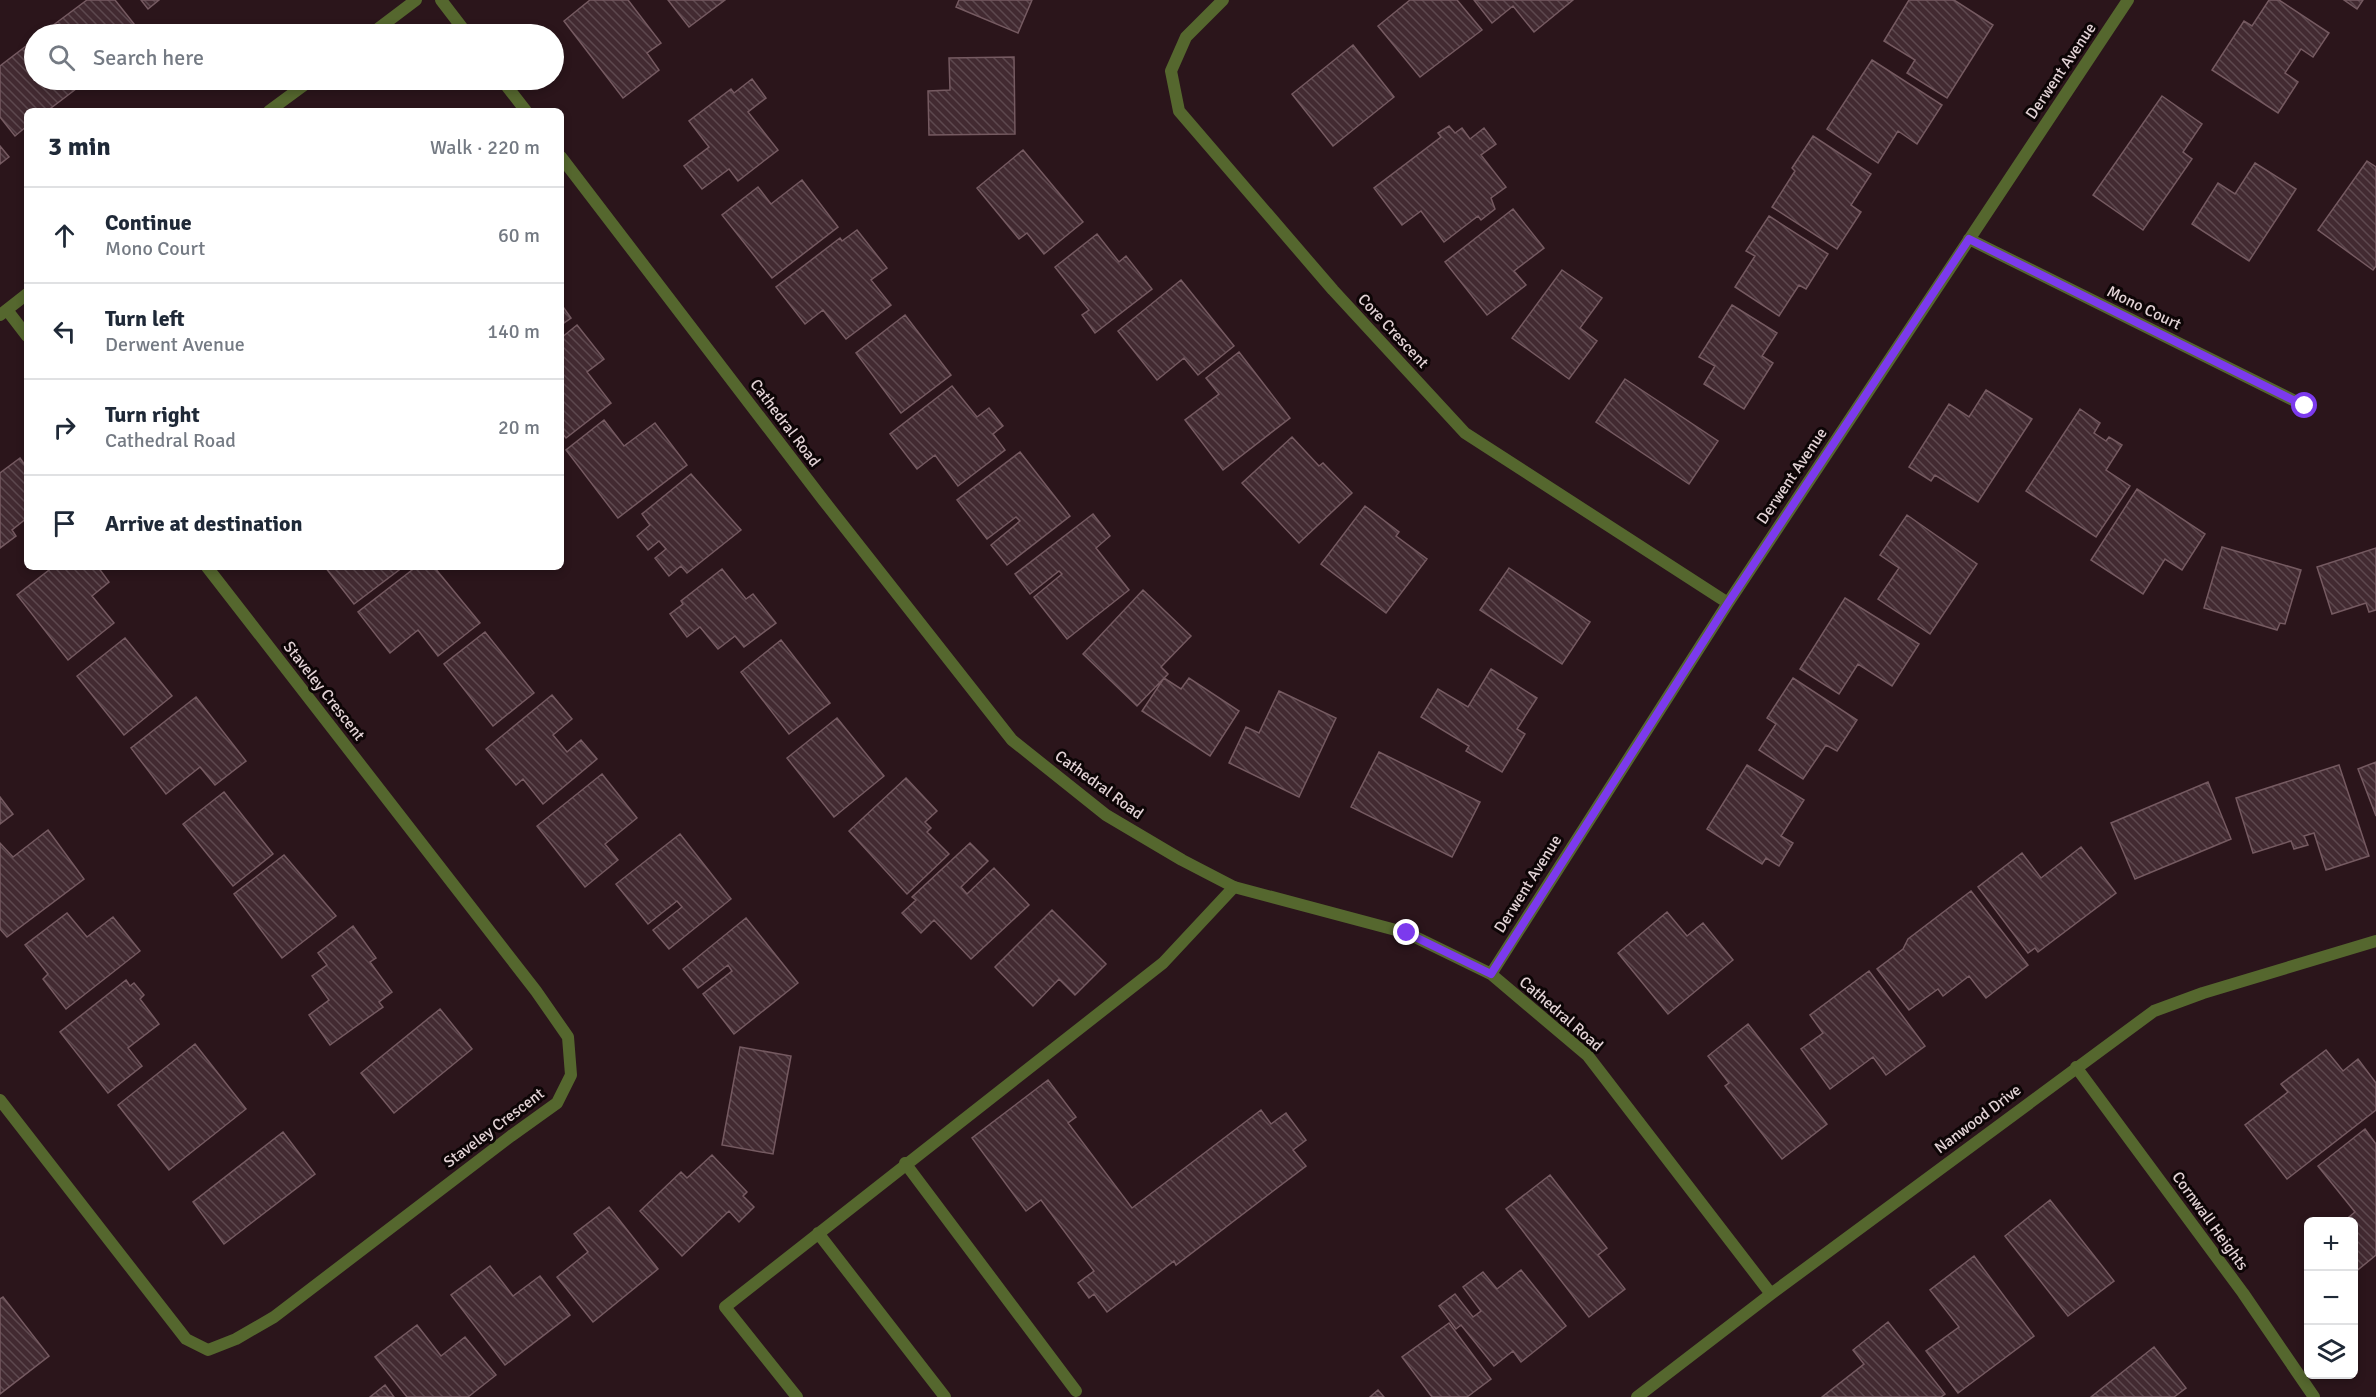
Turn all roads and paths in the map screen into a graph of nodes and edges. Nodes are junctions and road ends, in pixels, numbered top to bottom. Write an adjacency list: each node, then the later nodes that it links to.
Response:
1 (416, 0): 5 (street)
2 (441, 0): 6 (street)
3 (1222, 0): 18 (street, Core Crescent)
4 (2128, 0): 12 (street, Derwent Avenue)
5 (384, 24)
6 (459, 24)
7 (297, 90): 9 (street)
8 (510, 90): 10 (street)
9 (273, 108)
10 (524, 108)
11 (564, 161): 19 (street, Cathedral Road)
12 (1969, 239): 16 (street, Mono Court); 18 (street, Derwent Avenue)
13 (24, 296): 14 (street)
14 (3, 312): 15 (street)
15 (24, 333)
16 (2305, 406)
17 (209, 570): 23 (street, Staveley Crescent)
18 (1728, 603): 21 (street, Derwent Avenue)
19 (1234, 887): 21 (street, Cathedral Road); 24 (street)
20 (2376, 941): 22 (street, Nanwood Drive)
21 (1491, 974): 26 (street, Cathedral Road)
22 (2076, 1066): 26 (street, Nanwood Drive); 31 (street, Cornwall Heights)
23 (0, 1100)
24 (905, 1163): 25 (street); 27 (street)
25 (818, 1233): 28 (street); 29 (street)
26 (1771, 1294): 30 (street, Nanwood Drive)
27 (1076, 1391)
28 (797, 1397)
29 (945, 1397)
30 (1637, 1397)
31 (2314, 1397)

